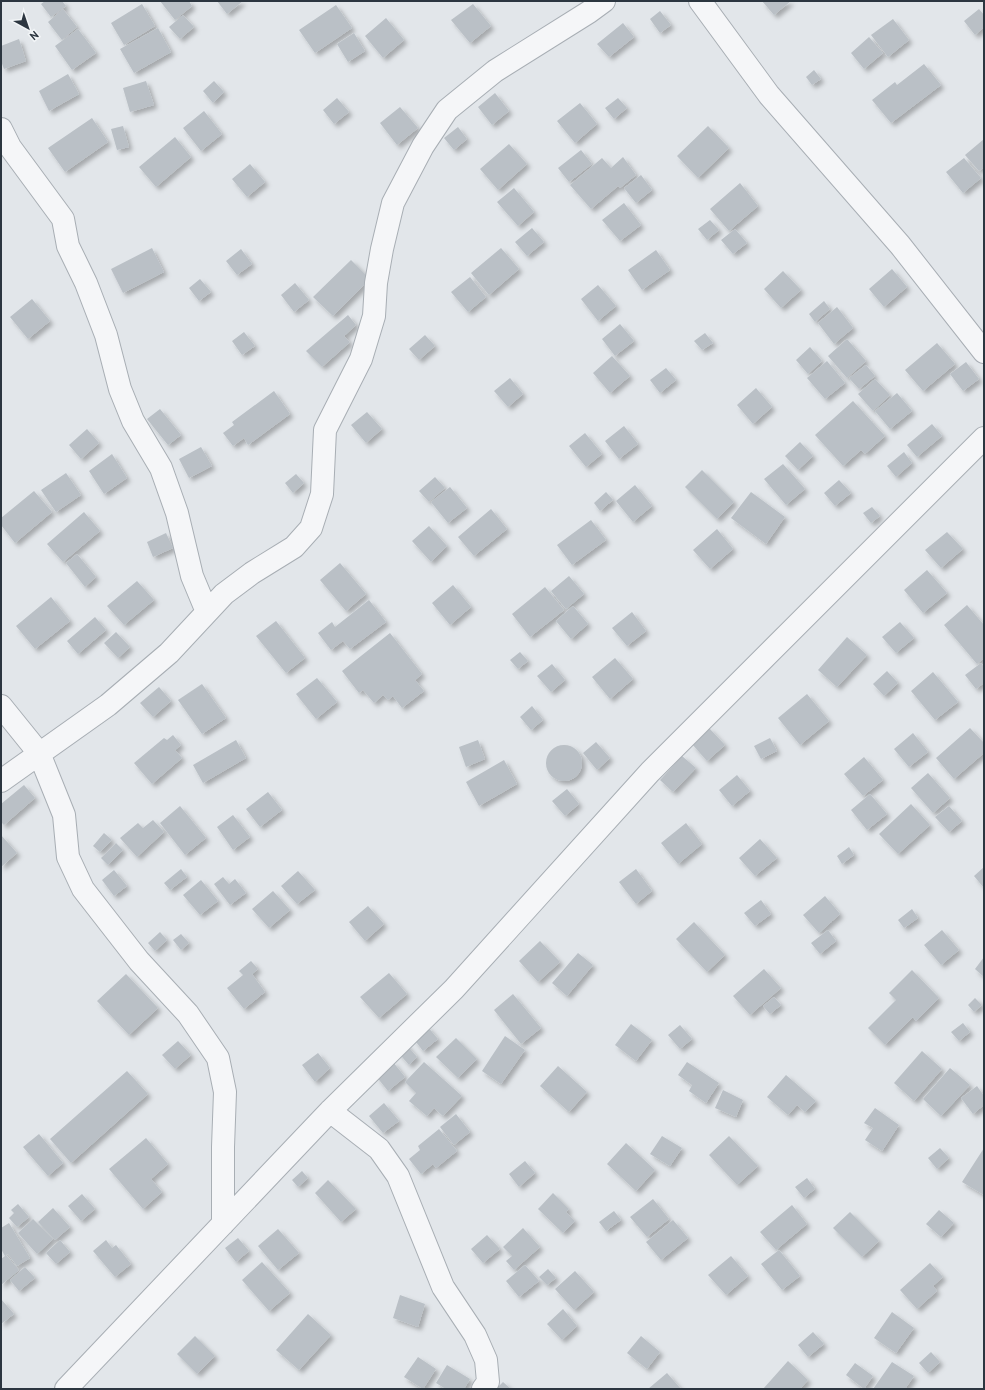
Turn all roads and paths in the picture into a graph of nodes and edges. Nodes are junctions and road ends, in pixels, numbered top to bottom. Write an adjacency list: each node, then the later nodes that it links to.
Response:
1 (604, 1): 6 (street)
2 (700, 1): 4 (street)
3 (1, 129): 6 (street)
4 (984, 352)
5 (984, 438): 10 (street)
6 (207, 612): 8 (street)
7 (1, 706): 8 (street)
8 (39, 753): 9 (street); 11 (street)
9 (1, 781)
10 (330, 1111): 11 (street); 13 (street)
11 (223, 1224): 12 (street)
12 (66, 1389)
13 (483, 1389)

